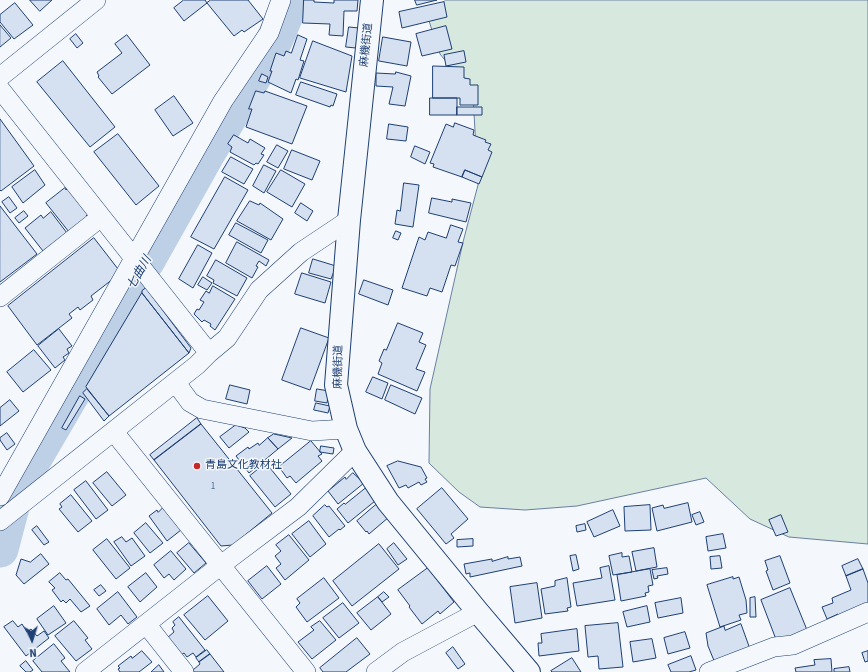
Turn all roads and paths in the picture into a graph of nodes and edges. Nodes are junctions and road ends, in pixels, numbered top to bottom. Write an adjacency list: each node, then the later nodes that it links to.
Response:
1 (96, 0): 4 (street)
2 (280, 0): 8 (street)
3 (372, 0): 7 (street, 麻機街道)
4 (0, 77)
5 (0, 88): 6 (street)
6 (101, 217): 8 (street); 9 (street)
7 (349, 220): 10 (street); 12 (street, 麻機街道)
8 (134, 257): 10 (street); 15 (street)
9 (0, 297)
10 (209, 353): 11 (street)
11 (176, 383): 12 (street); 13 (street)
12 (346, 429): 14 (street, 麻機街道)
13 (114, 432): 16 (street); 17 (street)
14 (355, 451): 17 (street); 18 (street, 麻機街道)
15 (0, 496)
16 (0, 521)
17 (221, 565): 20 (street); 23 (street)
18 (478, 612): 24 (street); 25 (street, 麻機街道)
19 (868, 612): 26 (street)
20 (146, 624): 21 (street); 22 (street)
21 (98, 668)
22 (184, 672)
23 (306, 672)
24 (376, 672)
25 (529, 672)
26 (709, 672)

